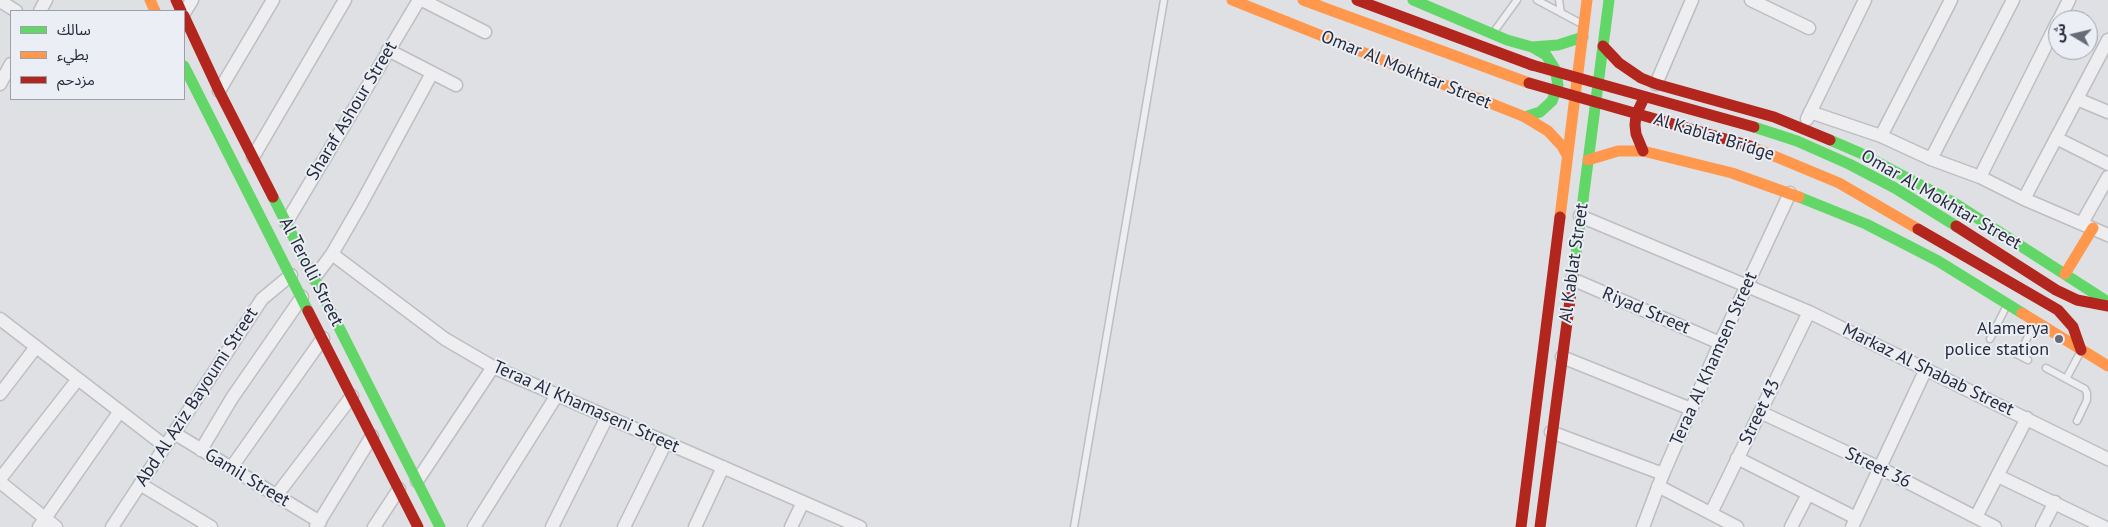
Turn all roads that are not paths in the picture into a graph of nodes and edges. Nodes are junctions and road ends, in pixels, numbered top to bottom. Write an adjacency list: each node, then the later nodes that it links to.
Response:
1 (192, 0): 22 (street)
2 (273, 0): 43 (street)
3 (345, 0): 53 (street)
4 (420, 0): 27 (street); 34 (street, Sharaf Ashour Street)
5 (1164, 0): 141 (lane)
6 (1232, 0): 47 (main road, Omar Al Mokhtar Street)
7 (1304, 0): 83 (main road, Al Kablat Bridge, bridge)
8 (1358, 0): 74 (main road, Al Kablat Bridge, bridge)
9 (1413, 0): 28 (main road)
10 (1517, 0): 28 (lane)
11 (1536, 0): 23 (lane)
12 (1559, 0): 23 (lane)
13 (1587, 0): 25 (main road, Al Kablat Street)
14 (1609, 0): 32 (main road, Al Kablat Street)
15 (1692, 0): 41 (street)
16 (1751, 0): 26 (street)
17 (1865, 0): 45 (street)
18 (1951, 0): 49 (street)
19 (2013, 0): 54 (street)
20 (0, 1): 21 (street)
21 (14, 10)
22 (185, 11)
23 (1561, 12): 25 (lane)
24 (185, 18): 37 (main road, Al Terolli Street)
25 (1584, 25): 29 (main road, Al Kablat Street)
26 (1809, 28)
27 (485, 32)
28 (1493, 33): 33 (main road)
29 (1583, 37): 33 (main road); 52 (main road, Al Kablat Street)
30 (2108, 40): 35 (street)
31 (2048, 41): 57 (street)
32 (1603, 46): 41 (main road, Omar Al Mokhtar Street); 55 (main road, Al Kablat Street)
33 (1532, 47): 47 (main road)
34 (388, 50): 39 (street); 62 (street, Sharaf Ashour Street)
35 (2105, 54): 44 (street)
36 (10, 66): 40 (street)
37 (207, 66): 38 (main road); 43 (main road, Al Terolli Street)
38 (186, 71): 67 (main road, Al Terolli Street)
39 (432, 72): 42 (street); 65 (street)
40 (2, 78)
41 (1656, 84): 48 (main road, Omar Al Mokhtar Street); 51 (main road)
42 (456, 85)
43 (219, 91): 53 (main road, Al Terolli Street)
44 (2077, 99): 46 (street); 50 (street)
45 (1810, 112): 48 (street); 49 (street, Omar Al Mokhtar Street)
46 (2108, 112)
47 (1525, 117): 52 (main road, Omar Al Mokhtar Street)
48 (1802, 128): 66 (main road, Omar Al Mokhtar Street)
49 (1881, 136): 54 (street, Omar Al Mokhtar Street)
50 (2056, 138): 56 (street); 60 (street)
51 (1643, 151): 55 (main road); 59 (main road)
52 (1567, 155): 142 (main road, Al Kablat Street)
53 (253, 157): 62 (main road, Al Terolli Street)
54 (1931, 159): 57 (street, Omar Al Mokhtar Street)
55 (1588, 160): 61 (main road, Al Kablat Street)
56 (2108, 164)
57 (1980, 177): 60 (street, Omar Al Mokhtar Street)
58 (2108, 177): 63 (street)
59 (1790, 192): 70 (street, Teraa Al Khamsen Street); 73 (main road)
60 (2024, 199): 63 (street, Omar Al Mokhtar Street)
61 (1580, 216): 69 (main road, Al Kablat Street); 70 (street, Markaz Al Shabab Street)
62 (286, 223): 68 (main road, Al Terolli Street)
63 (2087, 226): 64 (street, Omar Al Mokhtar Street); 66 (main road)
64 (2108, 235)
65 (332, 254): 68 (street); 88 (street, Teraa Al Khamaseni Street)
66 (2064, 274): 72 (main road, Omar Al Mokhtar Street)
67 (291, 275): 71 (main road, Al Terolli Street); 103 (street, Abd Al Aziz Bayoumi Street)
68 (314, 278): 116 (main road, Al Terolli Street)
69 (1572, 279): 80 (street, Riyad Street); 85 (main road, Al Kablat Street)
70 (1746, 285): 75 (street, Markaz Al Shabab Street); 80 (street, Teraa Al Khamsen Street)
71 (302, 297): 78 (main road, Al Terolli Street); 107 (street)
72 (2108, 302)
73 (2008, 304): 77 (main road); 79 (lane)
74 (2108, 306)
75 (1809, 312): 90 (street, Markaz Al Shabab Street); 98 (street, Street 43)
76 (0, 319): 81 (street)
77 (2035, 322): 83 (main road); 84 (lane)
78 (323, 338): 95 (main road, Al Terolli Street); 111 (street)
79 (1990, 339)
80 (1720, 343): 96 (street, Teraa Al Khamsen Street)
81 (36, 346): 91 (street); 93 (street)
82 (2005, 348): 84 (lane)
83 (2081, 350): 87 (main road); 92 (lane)
84 (2019, 355): 86 (lane)
85 (1562, 357): 96 (street); 102 (main road, Al Kablat Street)
86 (2028, 360)
87 (2108, 366)
88 (493, 368): 94 (street, Teraa Al Khamaseni Street); 116 (street)
89 (2046, 368): 92 (lane)
90 (1926, 369): 100 (street, Markaz Al Shabab Street); 112 (street)
91 (78, 379): 97 (street); 115 (street)
92 (2066, 379): 101 (lane)
93 (0, 394)
94 (557, 395): 99 (street, Teraa Al Khamaseni Street); 135 (street)
95 (352, 396): 104 (main road, Al Terolli Street); 121 (street)
96 (1692, 409): 113 (street, Teraa Al Khamsen Street)
97 (120, 411): 106 (street); 126 (street)
98 (1760, 412): 108 (street, Street 43); 112 (street, Street 36)
99 (607, 417): 105 (street, Teraa Al Khamaseni Street); 136 (street)
100 (2027, 418): 109 (street, Markaz Al Shabab Street); 114 (street)
101 (2078, 421)
102 (1551, 432): 113 (street); 143 (main road, Al Kablat Street)
103 (174, 433): 106 (street, Abd Al Aziz Bayoumi Street); 107 (street, Gamil Street)
104 (372, 436): 119 (main road, Al Terolli Street); 128 (street)
105 (666, 442): 110 (street, Teraa Al Khamaseni Street); 137 (street)
106 (165, 446): 117 (street, Abd Al Aziz Bayoumi Street)
107 (201, 450): 111 (street, Gamil Street)
108 (1738, 458): 120 (street); 124 (street, Street 43)
109 (2108, 459)
110 (723, 467): 122 (street, Teraa Al Khamaseni Street); 138 (street)
111 (230, 468): 121 (street, Gamil Street)
112 (1880, 468): 125 (street, Street 36); 127 (street)
113 (1663, 474): 118 (street, Teraa Al Khamsen Street)
114 (1998, 476): 123 (street); 125 (street)
115 (0, 480): 126 (street)
116 (417, 481): 134 (main road, Al Terolli Street)
117 (140, 484): 130 (street, Abd Al Aziz Bayoumi Street); 131 (street)
118 (1658, 486): 124 (street); 144 (street, Teraa Al Khamsen Street)
119 (399, 490): 132 (street); 133 (main road, Al Terolli Street)
120 (1808, 494): 127 (street); 146 (street)
121 (276, 496): 128 (street, Gamil Street)
122 (804, 502): 139 (street); 140 (street, Teraa Al Khamaseni Street)
123 (2055, 502): 148 (street); 149 (street)
124 (1711, 513): 145 (street)
125 (1976, 517): 147 (street, Street 36)
126 (42, 523): 129 (street)
127 (1854, 523)
128 (318, 524)
129 (56, 527)
130 (112, 527)
131 (211, 527)
132 (374, 527)
133 (418, 527)
134 (440, 527)
135 (474, 527)
136 (552, 527)
137 (624, 527)
138 (695, 527)
139 (791, 527)
140 (860, 527)
141 (1074, 527)
142 (1521, 527)
143 (1540, 527)
144 (1643, 527)
145 (1738, 527)
146 (1791, 527)
147 (1995, 527)
148 (2042, 527)
149 (2104, 527)

